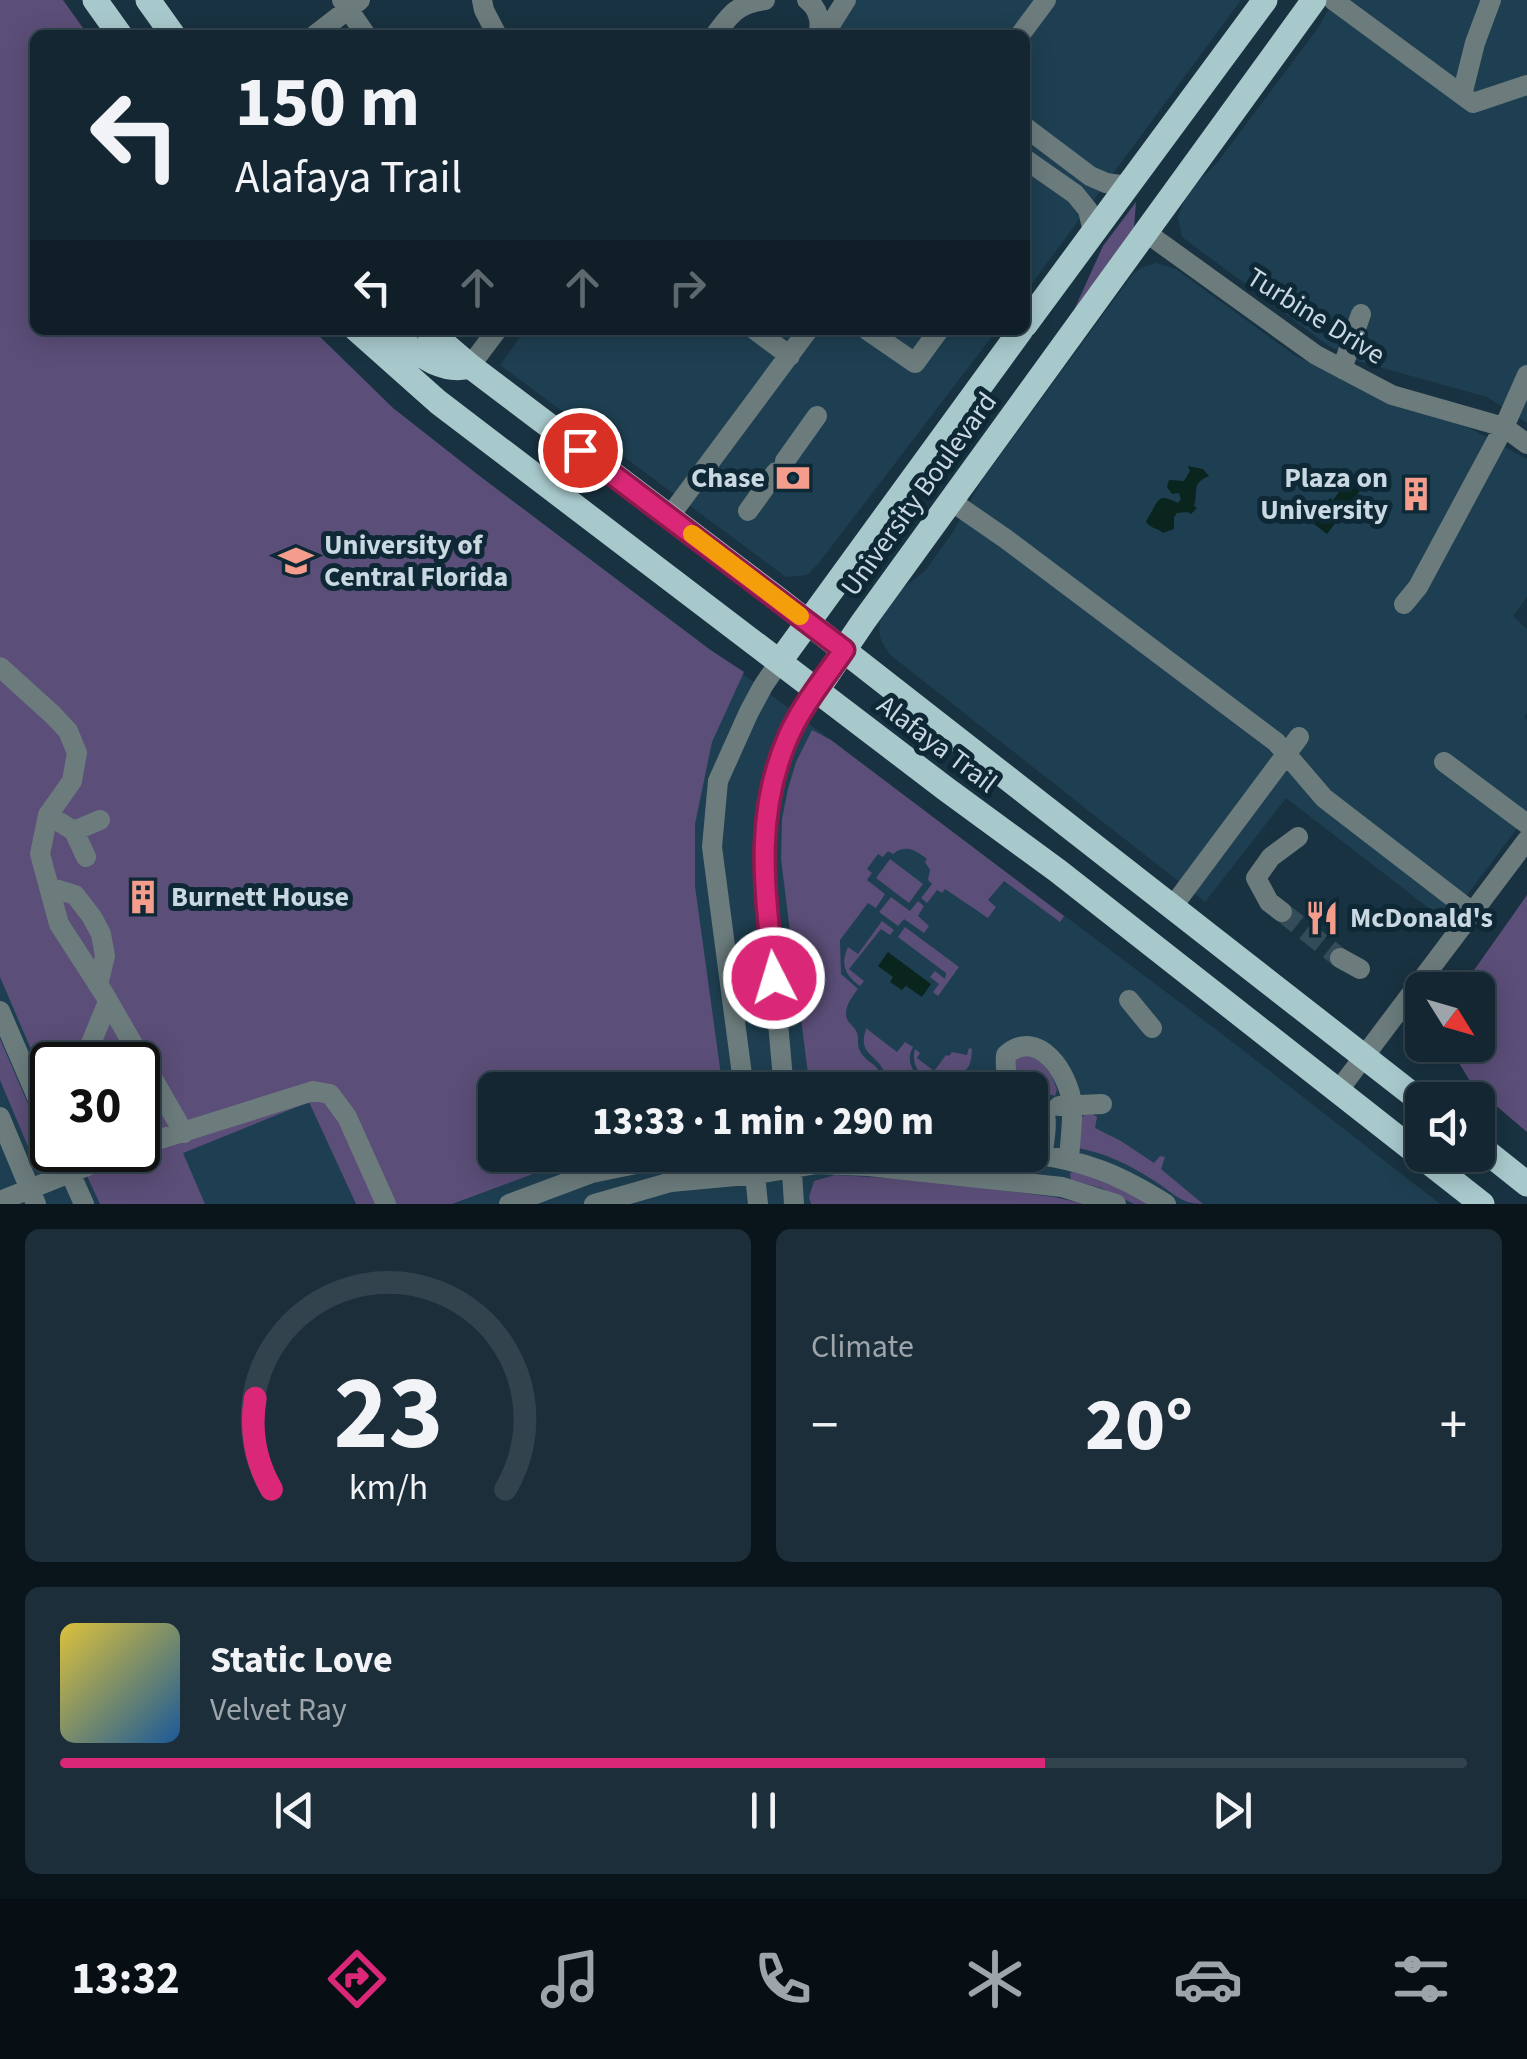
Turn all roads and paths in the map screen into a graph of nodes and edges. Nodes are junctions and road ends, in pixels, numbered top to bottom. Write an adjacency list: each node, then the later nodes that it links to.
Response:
1 (95, 0): 13 (main road)
2 (148, 0): 14 (main road)
3 (482, 0): 17 (street)
4 (766, 0): 18 (street)
5 (807, 0): 19 (street)
6 (846, 0): 20 (street)
7 (1046, 0): 21 (street)
8 (1265, 0): 25 (main road, University Boulevard)
9 (1314, 0): 29 (main road, University Boulevard)
10 (1333, 0): 23 (street)
11 (1491, 0): 23 (street)
12 (350, 3): 15 (street); 16 (street)
13 (116, 30)
14 (170, 30)
15 (321, 30)
16 (364, 30)
17 (494, 30)
18 (719, 30)
19 (820, 30)
20 (825, 30)
21 (1024, 30)
22 (1527, 84): 23 (street)
23 (1462, 95)
24 (1030, 132): 27 (street)
25 (1159, 143): 27 (main road, University Boulevard); 29 (main road)
26 (1030, 162): 28 (street)
27 (1128, 186): 28 (main road, University Boulevard)
28 (1093, 232): 31 (main road, University Boulevard)
29 (1144, 232): 43 (street, Turbine Drive); 48 (main road, University Boulevard)
30 (1361, 314): 43 (street)
31 (1030, 318)
32 (363, 335): 54 (main road, Alafaya Trail)
33 (393, 335): 42 (main road)
34 (434, 335): 42 (main road, Alafaya Trail)
35 (493, 335): 42 (street)
36 (762, 335): 41 (street)
37 (805, 335): 41 (street)
38 (873, 335): 39 (street)
39 (935, 335)
40 (1017, 335): 52 (main road, University Boulevard)
41 (790, 356): 50 (street)
42 (470, 366): 50 (main road, Alafaya Trail)
43 (1342, 369): 46 (street, Turbine Drive)
44 (1527, 375): 46 (street)
45 (817, 416): 49 (street)
46 (1504, 427): 47 (street, Turbine Drive); 51 (street)
47 (1527, 444)
48 (951, 501): 53 (main road, University Boulevard); 58 (street)
49 (748, 511)
50 (669, 517): 52 (main road, Alafaya Trail)
51 (1404, 604)
52 (808, 622): 53 (main road, Alafaya Trail); 54 (main road, University Boulevard)
53 (844, 650): 56 (main road, University Boulevard); 68 (main road, Alafaya Trail)
54 (780, 661): 56 (main road, Alafaya Trail); 79 (street, University Boulevard)
55 (0, 667): 60 (street)
56 (818, 690): 80 (street, University Boulevard); 84 (main road, Alafaya Trail)
57 (1300, 737): 58 (street)
58 (1286, 755): 68 (street); 70 (street)
59 (1444, 762): 62 (street)
60 (48, 816): 63 (street); 67 (street)
61 (100, 820): 63 (street)
62 (1527, 824)
63 (74, 831): 66 (street)
64 (1298, 837): 69 (street)
65 (1527, 840): 70 (street)
66 (86, 857)
67 (49, 887): 73 (street); 73 (street)
68 (1172, 906): 78 (main road, Alafaya Trail)
69 (1276, 907)
70 (1472, 912): 78 (street)
71 (1340, 958): 72 (street)
72 (1360, 969)
73 (103, 993): 77 (street); 89 (street)
74 (1129, 1000): 76 (street)
75 (0, 1011): 82 (street)
76 (1152, 1028)
77 (89, 1042)
78 (1364, 1057): 83 (main road, Alafaya Trail); 84 (street)
79 (742, 1072)
80 (782, 1072)
81 (1006, 1072): 87 (street)
82 (30, 1076)
83 (1405, 1089)
84 (1338, 1091): 111 (main road, Alafaya Trail)
85 (1048, 1099): 87 (street)
86 (1102, 1104): 87 (street)
87 (1072, 1105): 93 (street)
88 (0, 1117): 101 (street)
89 (184, 1132): 90 (street); 104 (street)
90 (160, 1139)
91 (1048, 1157): 93 (street)
92 (1495, 1159): 100 (main road)
93 (1068, 1160): 110 (street)
94 (592, 1172): 105 (street)
95 (718, 1172): 106 (street)
96 (756, 1172): 107 (street)
97 (792, 1172): 108 (street)
98 (926, 1172): 109 (street)
99 (70, 1173): 101 (street); 103 (street)
100 (1527, 1184)
101 (33, 1196): 102 (street)
102 (0, 1202)
103 (84, 1204)
104 (386, 1204)
105 (509, 1204)
106 (594, 1204)
107 (758, 1204)
108 (794, 1204)
109 (1116, 1204)
110 (1166, 1204)
111 (1482, 1204)

